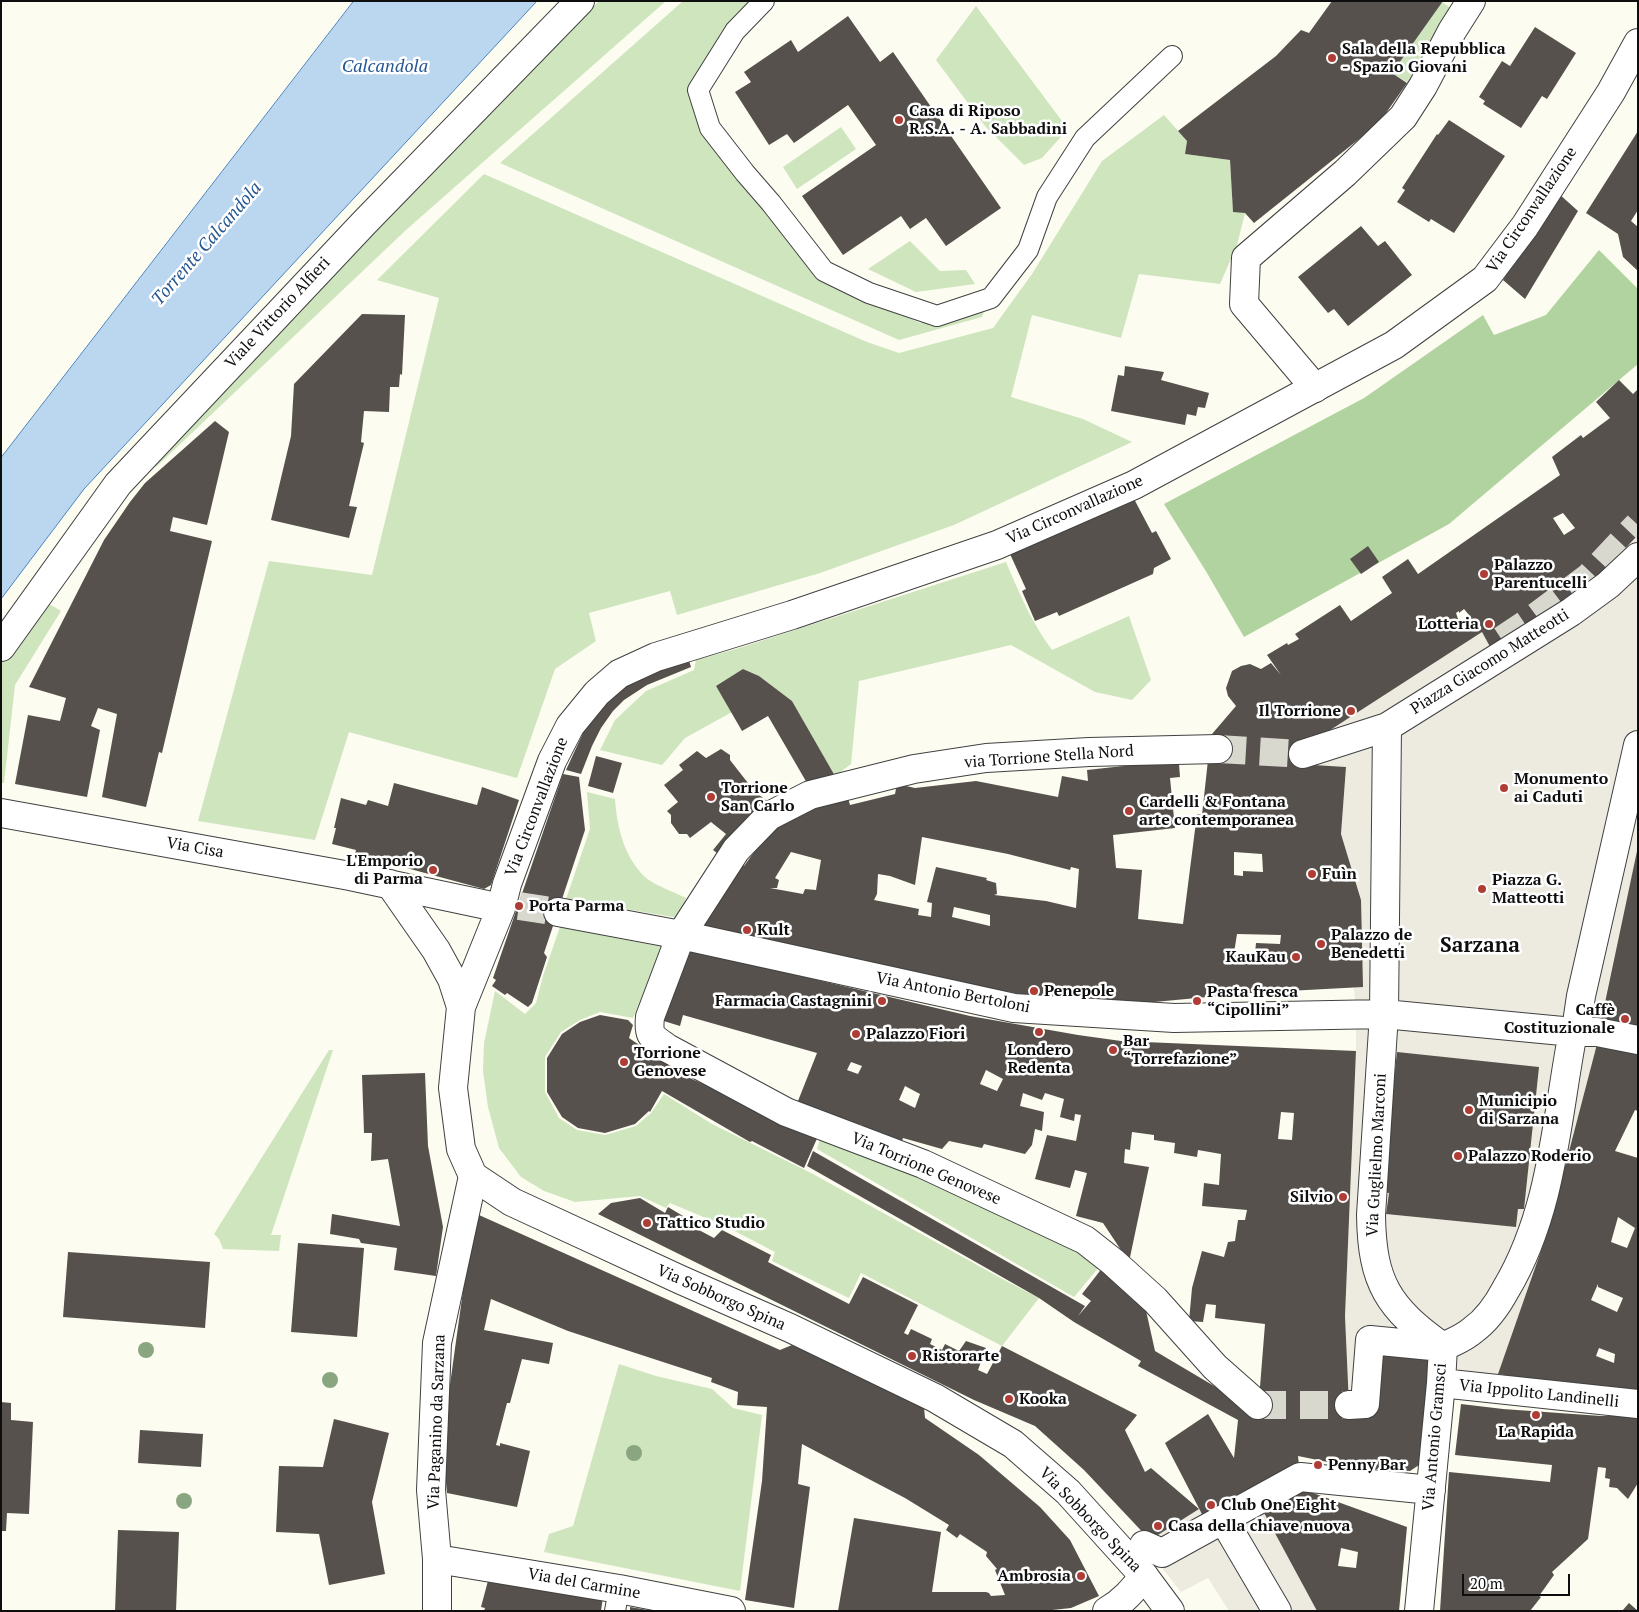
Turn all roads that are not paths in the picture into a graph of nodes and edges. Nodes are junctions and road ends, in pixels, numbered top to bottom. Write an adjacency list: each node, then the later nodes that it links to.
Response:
1 (580, 1): 8 (street, Viale Vittorio Alfieri)
2 (764, 1): 5 (lane)
3 (1471, 1): 6 (street)
4 (1638, 43): 6 (street, Via Circonvallazione)
5 (1172, 56)
6 (1315, 388): 15 (street, Via Circonvallazione)
7 (1638, 557): 9 (street, Piazza Giacomo Matteotti)
8 (1, 647)
9 (1387, 727): 12 (street, Piazza Giacomo Matteotti); 19 (street)
10 (1638, 745): 20 (street)
11 (1218, 749): 17 (street, via Torrione Stella Nord)
12 (1303, 754)
13 (1, 813): 14 (street, Via Cisa)
14 (390, 884): 15 (street, Via Cisa); 18 (street)
15 (510, 907): 18 (street)
16 (558, 912): 17 (street, Via Antonio Bertoloni)
17 (681, 935): 19 (street, Via Antonio Bertoloni); 26 (street, Via Torrione Genovese)
18 (462, 1007): 22 (street)
19 (1384, 1014): 20 (street); 23 (street, Via Guglielmo Marconi)
20 (1585, 1032): 21 (street); 23 (street, Via Antonio Gramsci)
21 (1638, 1040)
22 (473, 1176): 31 (street, Via Paganino da Sarzana); 32 (street, Via Sobborgo Spina)
23 (1443, 1347): 24 (street, Via Antonio Gramsci); 27 (street)
24 (1441, 1383): 25 (street, Via Ippolito Landinelli); 28 (street, Via Antonio Gramsci)
25 (1638, 1404)
26 (1258, 1405)
27 (1349, 1405)
28 (1431, 1490): 29 (street); 39 (street, Via Antonio Gramsci)
29 (1223, 1519): 30 (street); 38 (street)
30 (1144, 1545)
31 (437, 1559): 33 (street, Via del Carmine); 34 (street, Via Paganino da Sarzana)
32 (1144, 1576): 36 (street); 37 (street, Via Sobborgo Spina)
33 (617, 1600): 35 (street, Via del Carmine)
34 (437, 1611)
35 (731, 1611)
36 (1107, 1611)
37 (1170, 1611)
38 (1277, 1611)
39 (1419, 1611)

